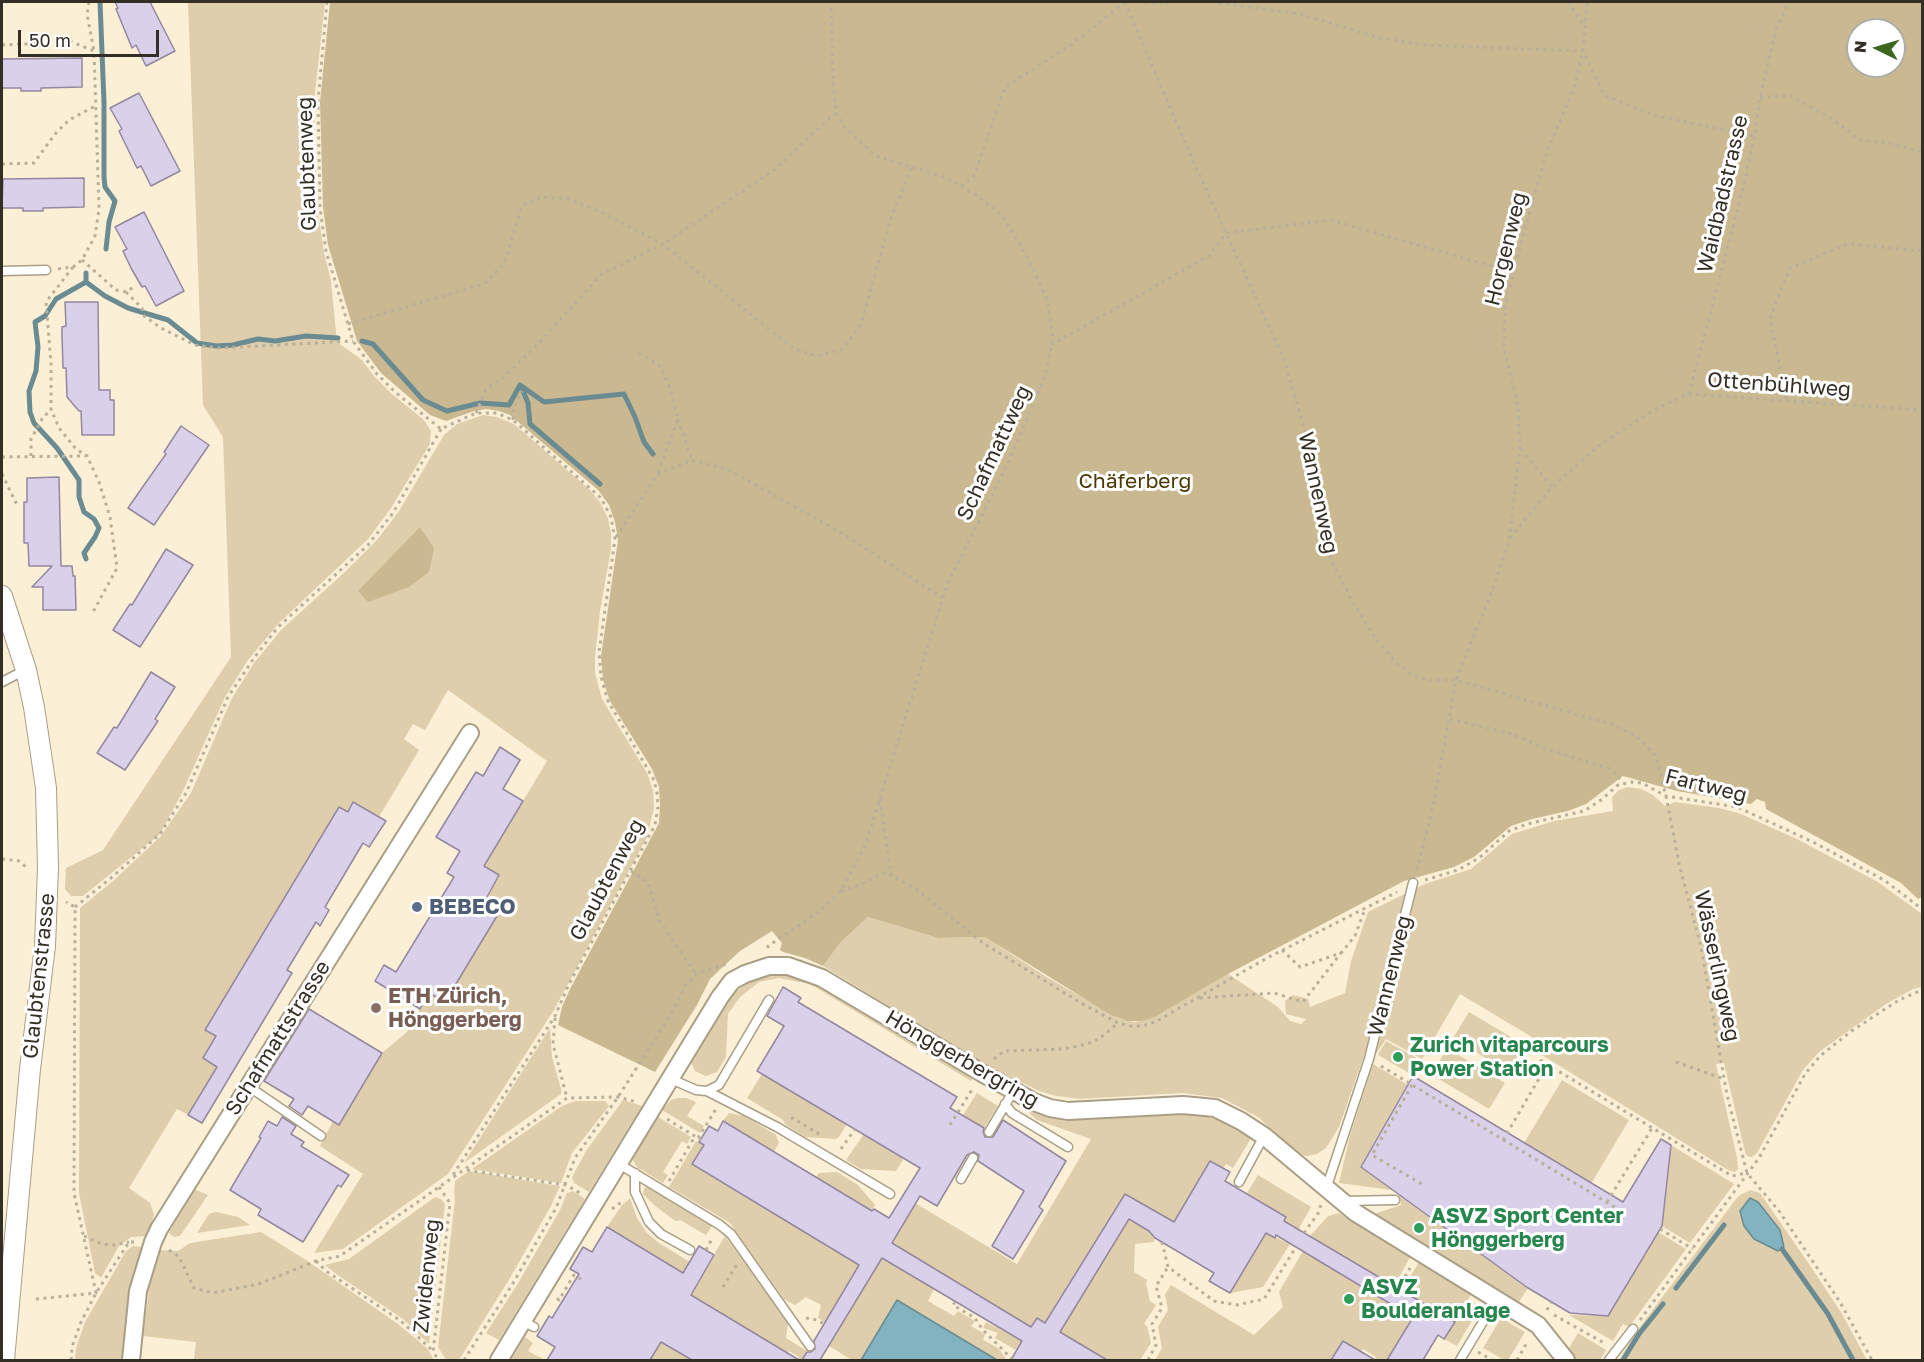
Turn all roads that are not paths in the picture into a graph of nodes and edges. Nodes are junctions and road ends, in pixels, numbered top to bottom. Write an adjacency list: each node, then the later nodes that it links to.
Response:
1 (46, 270): 2 (lane)
2 (2, 271)
3 (2, 596): 4 (street, Glaubtenstrasse)
4 (26, 670): 5 (lane); 30 (street, Glaubtenstrasse)
5 (2, 682)
6 (470, 733): 10 (street, Schafmattstrasse)
7 (1413, 883): 22 (lane, Wannenweg)
8 (770, 1000): 11 (lane)
9 (671, 1079): 11 (lane); 12 (street, Hönggerbergring); 18 (street, Hönggerbergring)
10 (248, 1086): 14 (lane); 31 (street, Schafmattstrasse)
11 (707, 1091): 23 (lane)
12 (1009, 1097): 13 (lane); 15 (street, Hönggerbergring); 16 (lane)
13 (989, 1132)
14 (321, 1136)
15 (1264, 1136): 21 (lane); 22 (street, Hönggerbergring)
16 (1068, 1147)
17 (973, 1158): 20 (lane)
18 (619, 1164): 19 (lane); 32 (street, Hönggerbergring)
19 (634, 1173): 26 (lane); 29 (lane)
20 (961, 1179)
21 (1239, 1182)
22 (1326, 1190): 25 (street, Hönggerbergring)
23 (890, 1194)
24 (1395, 1200): 25 (lane)
25 (1340, 1201): 27 (street, Hönggerbergring)
26 (690, 1250)
27 (1496, 1300): 33 (lane); 34 (street, Hönggerbergring)
28 (1633, 1329): 35 (lane)
29 (810, 1346)
30 (4, 1360)
31 (131, 1360)
32 (499, 1360)
33 (1460, 1360)
34 (1566, 1360)
35 (1609, 1360)

